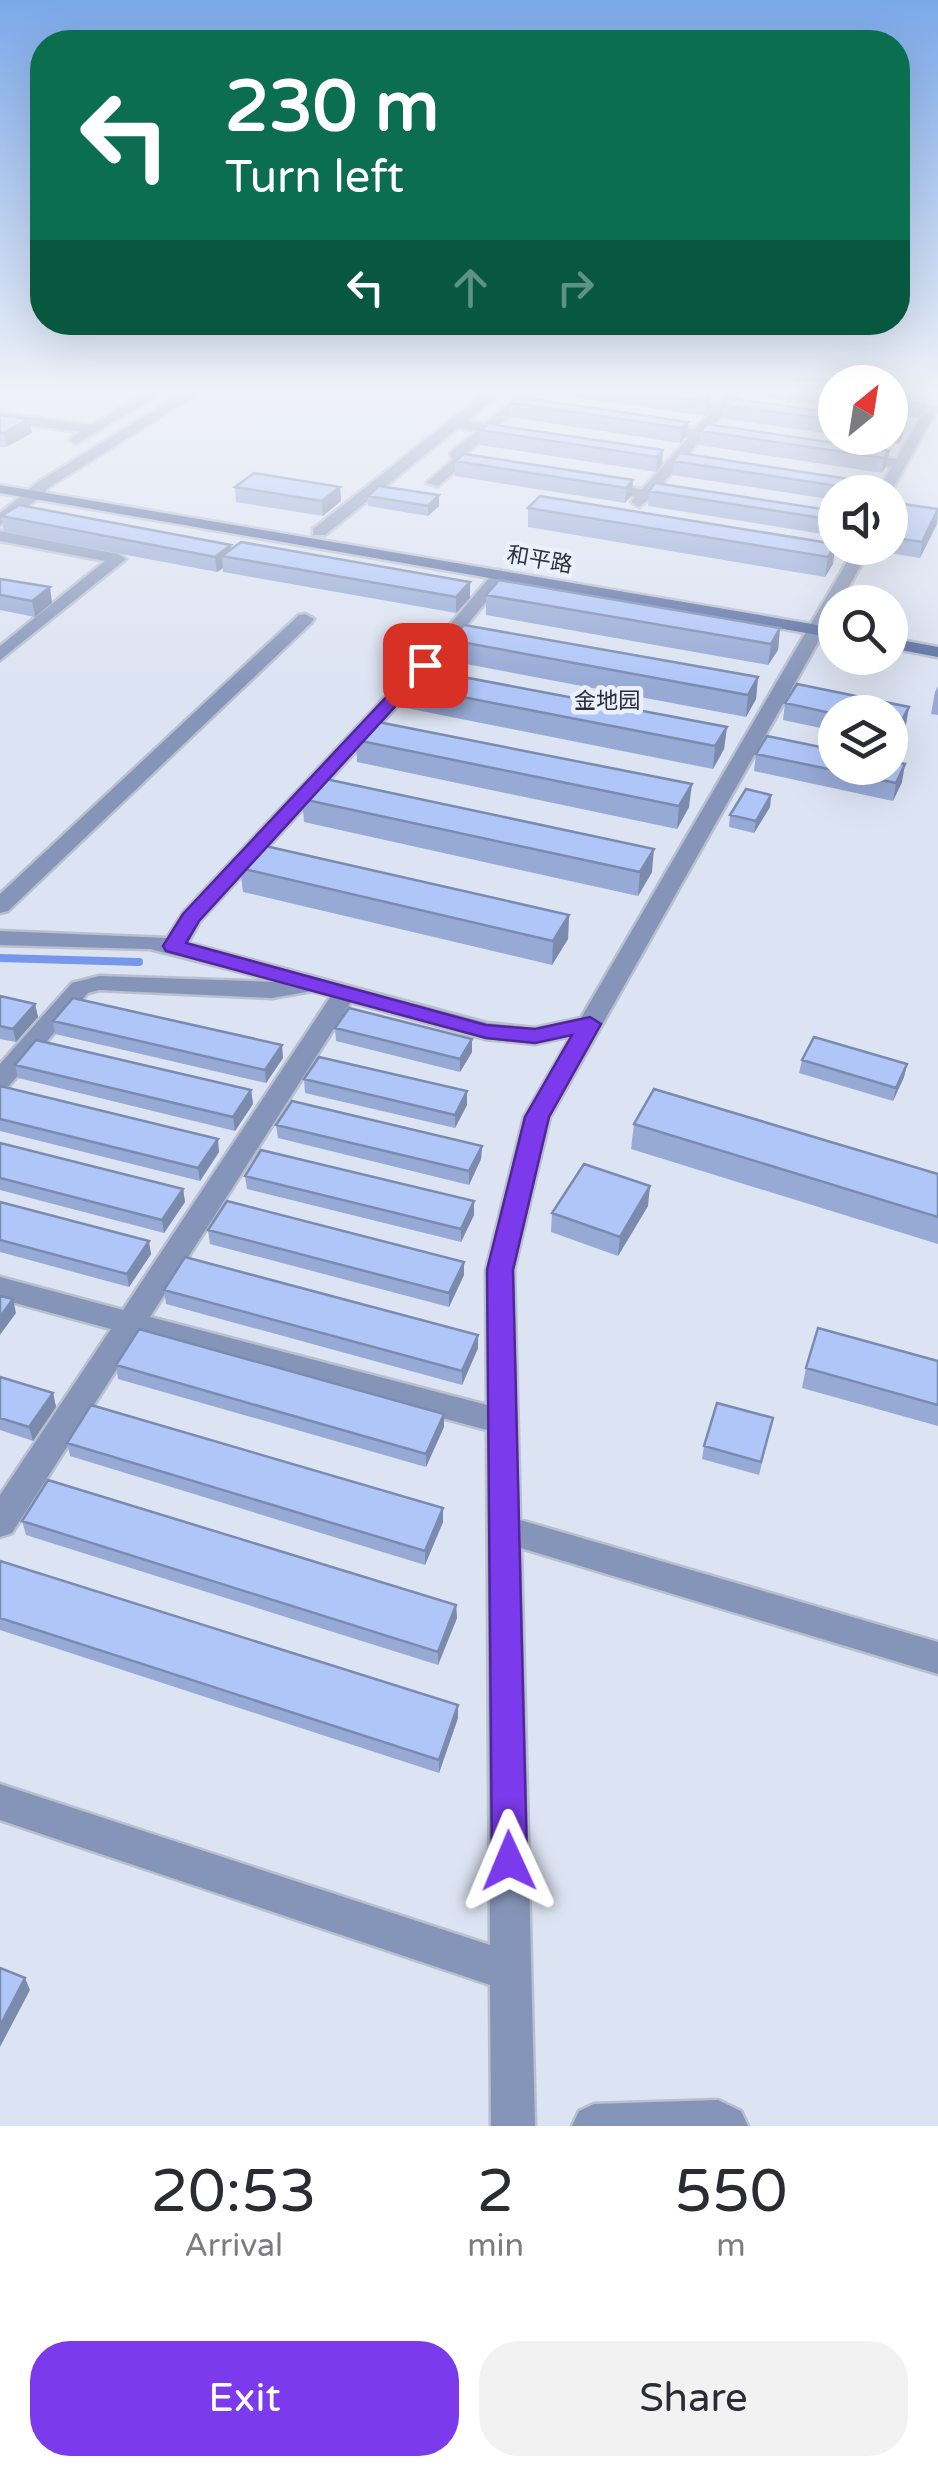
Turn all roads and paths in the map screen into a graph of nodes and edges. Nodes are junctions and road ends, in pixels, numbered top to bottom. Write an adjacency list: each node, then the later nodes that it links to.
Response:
1 (33, 488): 7 (street, 和平路)
2 (42, 488): 7 (street)
3 (374, 488): 12 (street)
4 (609, 488): 8 (street)
5 (651, 488): 8 (street)
6 (0, 489): 7 (street, 和平路)
7 (39, 490): 11 (street); 12 (street, 和平路); 15 (street, 和平路)
8 (646, 494): 9 (street); 10 (street)
9 (703, 503)
10 (628, 514)
11 (0, 520)
12 (319, 532): 18 (street, 和平路)
13 (0, 536): 22 (street)
14 (840, 565): 16 (street)
15 (500, 575): 19 (street, 和平路); 30 (street)
16 (831, 580)
17 (306, 619): 28 (street)
18 (818, 624)
19 (818, 624)
20 (0, 630): 22 (street)
21 (908, 633): 23 (street)
22 (25, 634): 27 (street)
23 (938, 638)
24 (818, 639): 33 (street)
25 (908, 646): 26 (street)
26 (938, 652)
27 (0, 655)
28 (0, 906)
29 (0, 938): 30 (street)
30 (174, 946): 31 (street)
31 (312, 984): 32 (street); 34 (street)
32 (344, 993): 33 (street); 36 (street)
33 (590, 1024): 37 (street)
34 (0, 1080)
35 (0, 1288): 36 (street)
36 (130, 1322): 37 (street); 38 (street)
37 (502, 1422): 39 (street)
38 (0, 1523)
39 (504, 1529): 40 (street); 42 (street)
40 (938, 1658)
41 (0, 1802): 42 (street)
42 (511, 1972): 43 (street)
43 (513, 2126)
44 (594, 2126): 45 (street)
45 (726, 2126)

